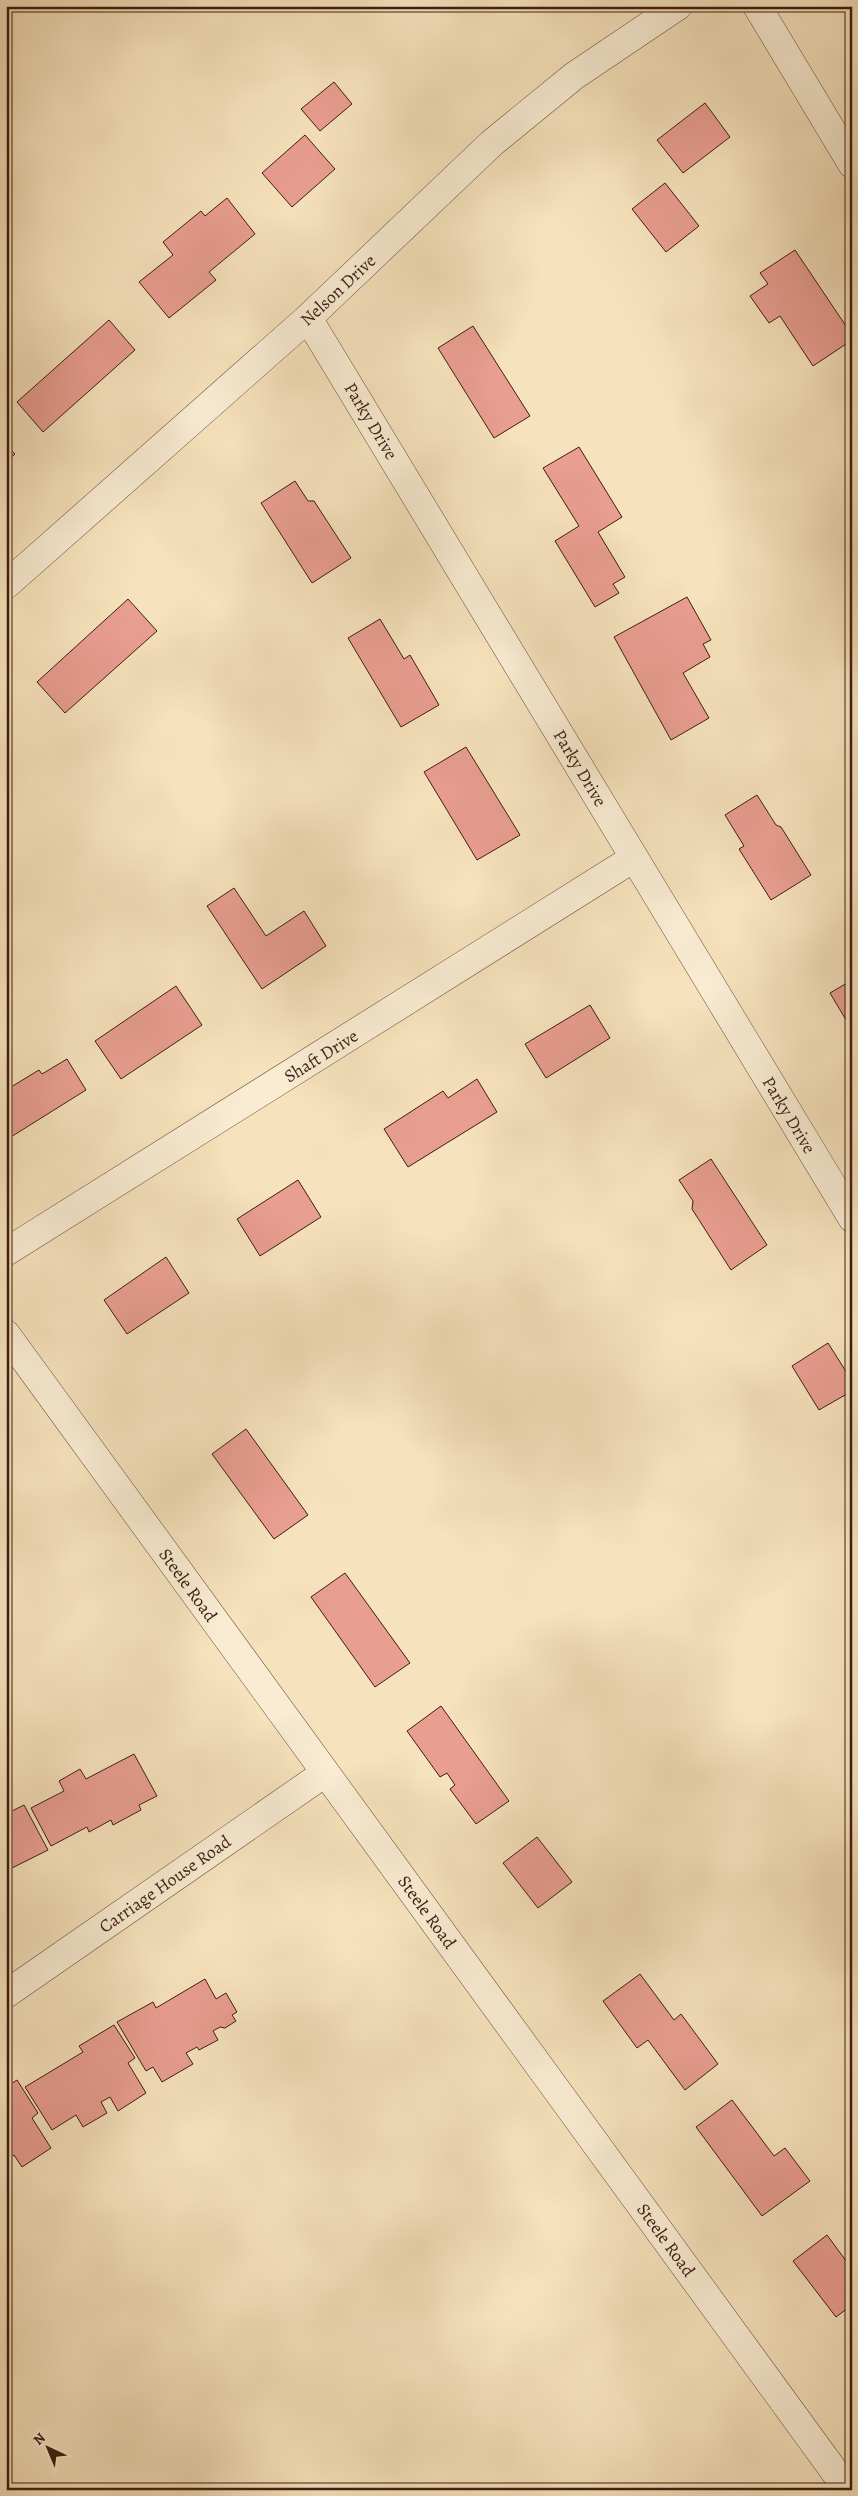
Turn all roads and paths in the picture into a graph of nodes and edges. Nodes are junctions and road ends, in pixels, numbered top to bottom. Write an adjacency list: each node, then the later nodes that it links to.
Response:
1 (678, 6): 4 (street, Nelson Drive)
2 (757, 6): 3 (street)
3 (852, 164)
4 (308, 318): 5 (street, Nelson Drive); 6 (street, Parky Drive)
5 (6, 585)
6 (634, 858): 7 (street, Parky Drive); 8 (street, Shaft Drive)
7 (852, 1218)
8 (6, 1252)
9 (6, 1334): 10 (street, Steele Road)
10 (325, 1773): 11 (street, Carriage House Road); 12 (street, Steele Road)
11 (6, 1994)
12 (848, 2490)

